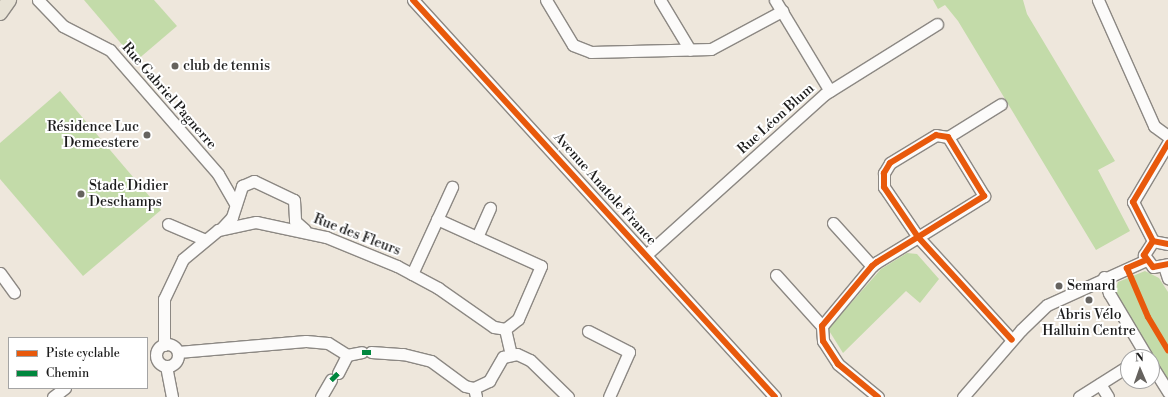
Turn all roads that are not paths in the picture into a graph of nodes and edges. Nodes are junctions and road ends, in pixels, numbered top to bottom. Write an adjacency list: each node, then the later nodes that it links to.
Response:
1 (9, 0): 9 (main road)
2 (38, 0): 17 (street, Rue Gabriel Pagnerre)
3 (413, 0): 34 (street, Avenue Anatole France)
4 (546, 0): 11 (street)
5 (660, 0): 11 (street)
6 (776, 0): 8 (street)
7 (1098, 0): 14 (street)
8 (782, 11): 11 (street); 12 (street)
9 (0, 13)
10 (937, 24): 12 (street, Rue Léon Blum)
11 (690, 50)
12 (830, 91): 34 (street, Rue Léon Blum)
13 (1001, 104): 15 (street)
14 (1168, 136)
15 (948, 137): 31 (street); 31 (street)
16 (1168, 143): 33 (street)
17 (218, 174): 18 (street); 20 (street, Rue Gabriel Pagnerre)
18 (245, 183): 20 (street); 22 (street)
19 (452, 187): 23 (street)
20 (235, 205): 24 (street); 28 (street)
21 (490, 208): 30 (street)
22 (296, 211): 27 (street); 29 (street)
23 (438, 219): 30 (street); 39 (street)
24 (247, 222): 27 (street, Rue des Fleurs); 28 (street, Rue des Fleurs)
25 (833, 223): 37 (street)
26 (168, 224): 32 (street)
27 (279, 225): 29 (street, Rue des Fleurs)
28 (218, 230): 32 (street, Rue des Fleurs)
29 (305, 231): 39 (street, Rue des Fleurs)
30 (477, 237): 45 (street)
31 (918, 237): 37 (street); 47 (street)
32 (204, 239): 48 (street, Rue des Fleurs)
33 (1163, 242): 35 (street)
34 (647, 254): 66 (street, Avenue Anatole France)
35 (1146, 260): 36 (street); 41 (street)
36 (1166, 265): 42 (street)
37 (872, 266): 44 (street)
38 (0, 273): 43 (street)
39 (412, 274): 45 (street, Rue des Fleurs)
40 (776, 275): 44 (street)
41 (1104, 277): 47 (street); 49 (street)
42 (1168, 278)
43 (14, 292)
44 (822, 326): 67 (street)
45 (505, 329): 51 (street)
46 (588, 331): 65 (street)
47 (1012, 340): 68 (street)
48 (164, 345): 50 (street); 53 (street)
49 (1141, 349)
50 (178, 352): 52 (street); 54 (street)
51 (511, 354): 59 (street); 64 (street)
52 (347, 355): 59 (street); 63 (street)
53 (152, 356): 54 (street)
54 (166, 366): 62 (street)
55 (1120, 371): 57 (street)
56 (1160, 379): 60 (street)
57 (1100, 384): 69 (street); 70 (street)
58 (64, 389): 61 (street)
59 (475, 392)
60 (1168, 392)
61 (53, 397)
62 (172, 397)
63 (321, 397)
64 (568, 397)
65 (609, 397)
66 (775, 397)
67 (878, 397)
68 (963, 397)
69 (1080, 397)
70 (1108, 397)

